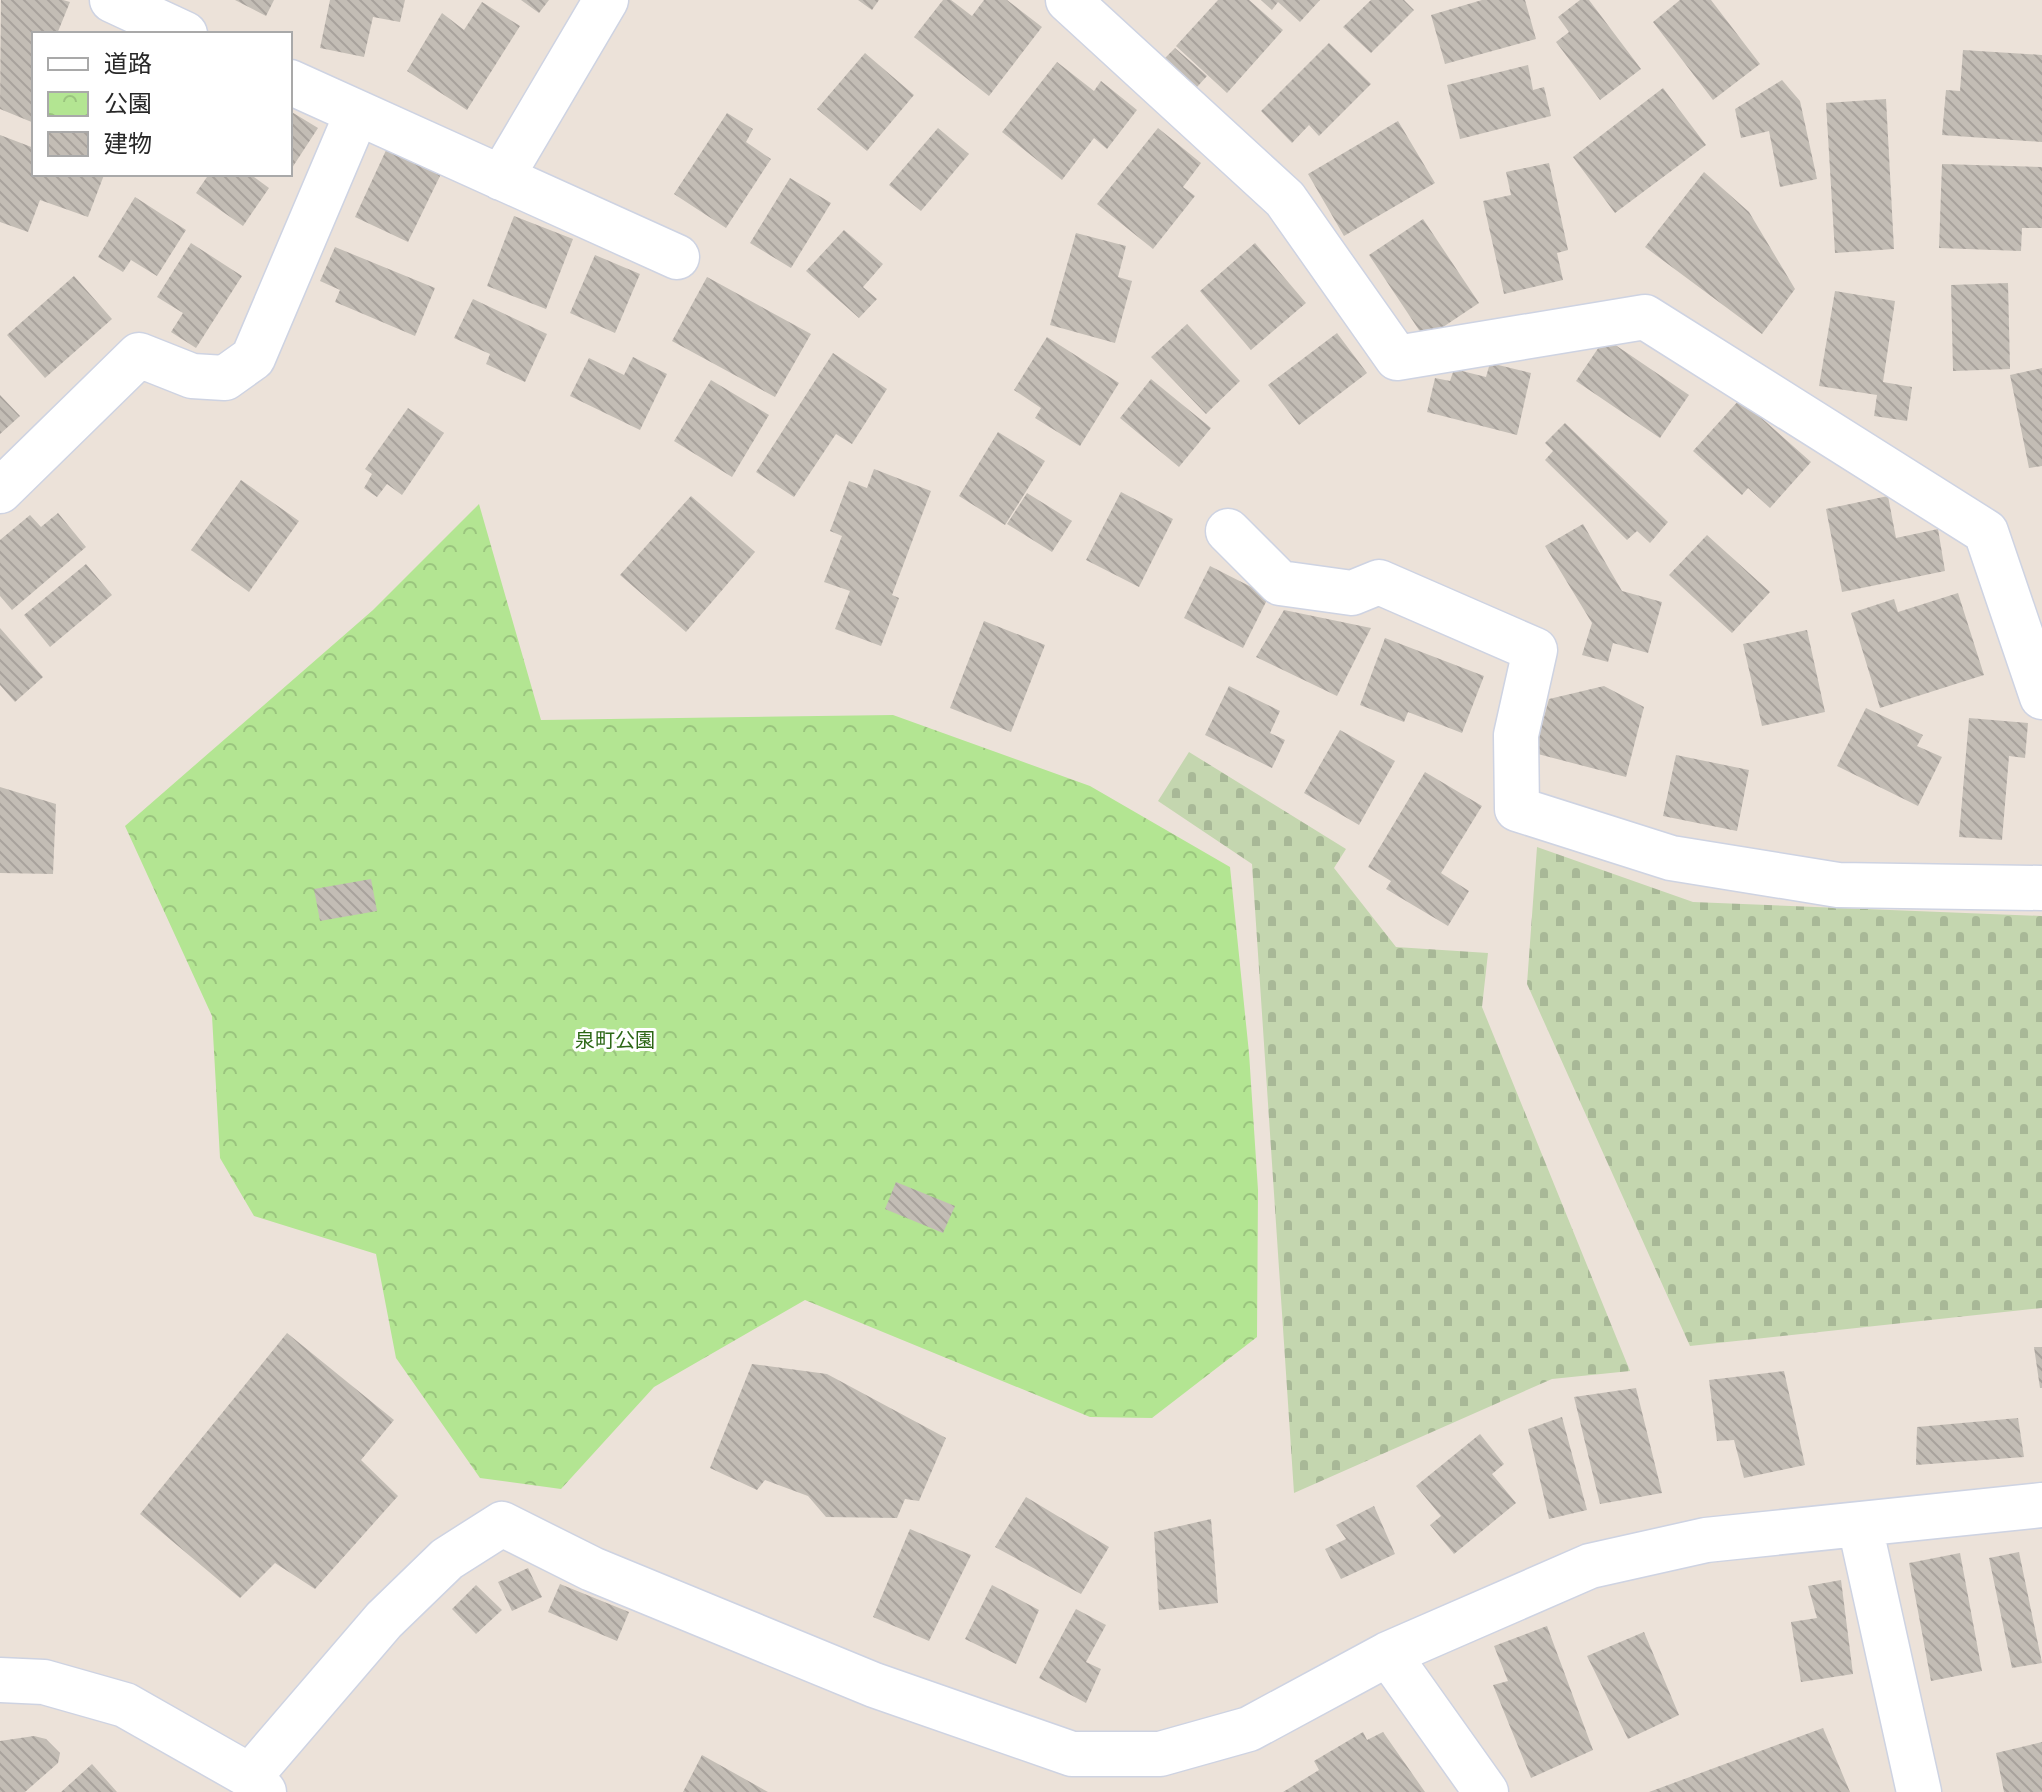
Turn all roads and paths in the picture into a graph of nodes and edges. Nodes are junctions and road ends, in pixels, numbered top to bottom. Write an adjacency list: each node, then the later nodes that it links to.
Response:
1 (112, 0): 4 (street)
2 (606, 0): 7 (street)
3 (1068, 0): 11 (street)
4 (181, 32)
5 (292, 83): 6 (street)
6 (357, 113): 7 (street); 9 (street)
7 (501, 178): 8 (street)
8 (677, 257)
9 (0, 491)
10 (1228, 531): 12 (street)
11 (2042, 697)
12 (2042, 888)
13 (2042, 1505): 14 (street)
14 (1860, 1526): 15 (street); 19 (street)
15 (1388, 1654): 17 (street); 18 (street)
16 (0, 1680): 17 (street)
17 (257, 1784)
18 (1486, 1792)
19 (1919, 1792)

